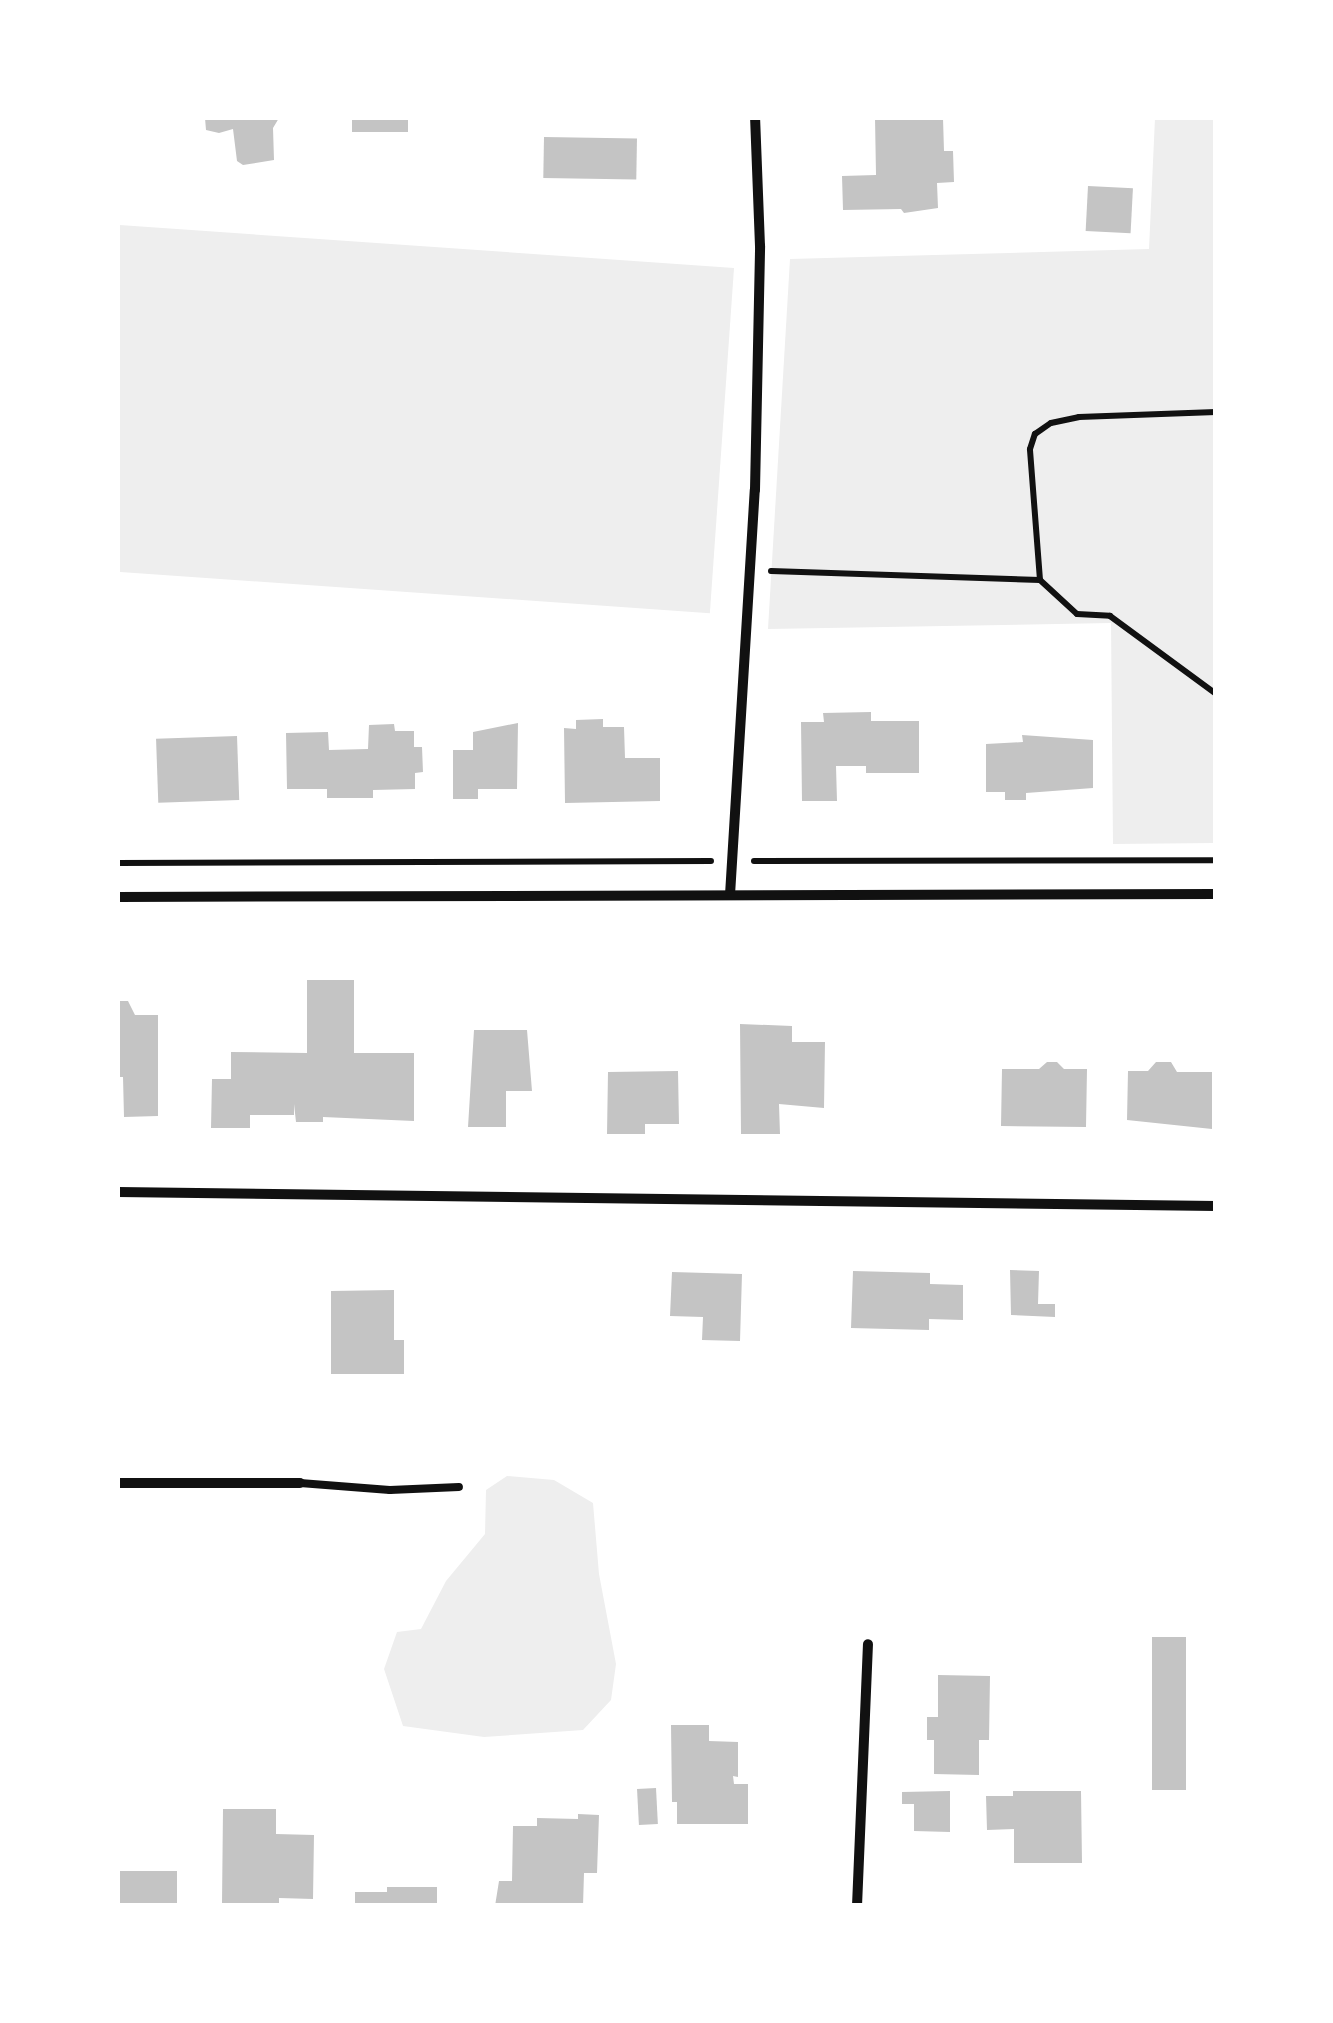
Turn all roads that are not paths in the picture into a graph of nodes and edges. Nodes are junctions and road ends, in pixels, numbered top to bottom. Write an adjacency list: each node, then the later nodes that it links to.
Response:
1 (755, 118): 3 (street)
2 (1216, 894): 3 (street)
3 (730, 895): 4 (street)
4 (118, 897)
5 (118, 1192): 6 (street)
6 (1216, 1206)
7 (118, 1483): 8 (street)
8 (300, 1483): 9 (lane)
9 (459, 1487)
10 (868, 1644): 11 (street)
11 (857, 1906)

